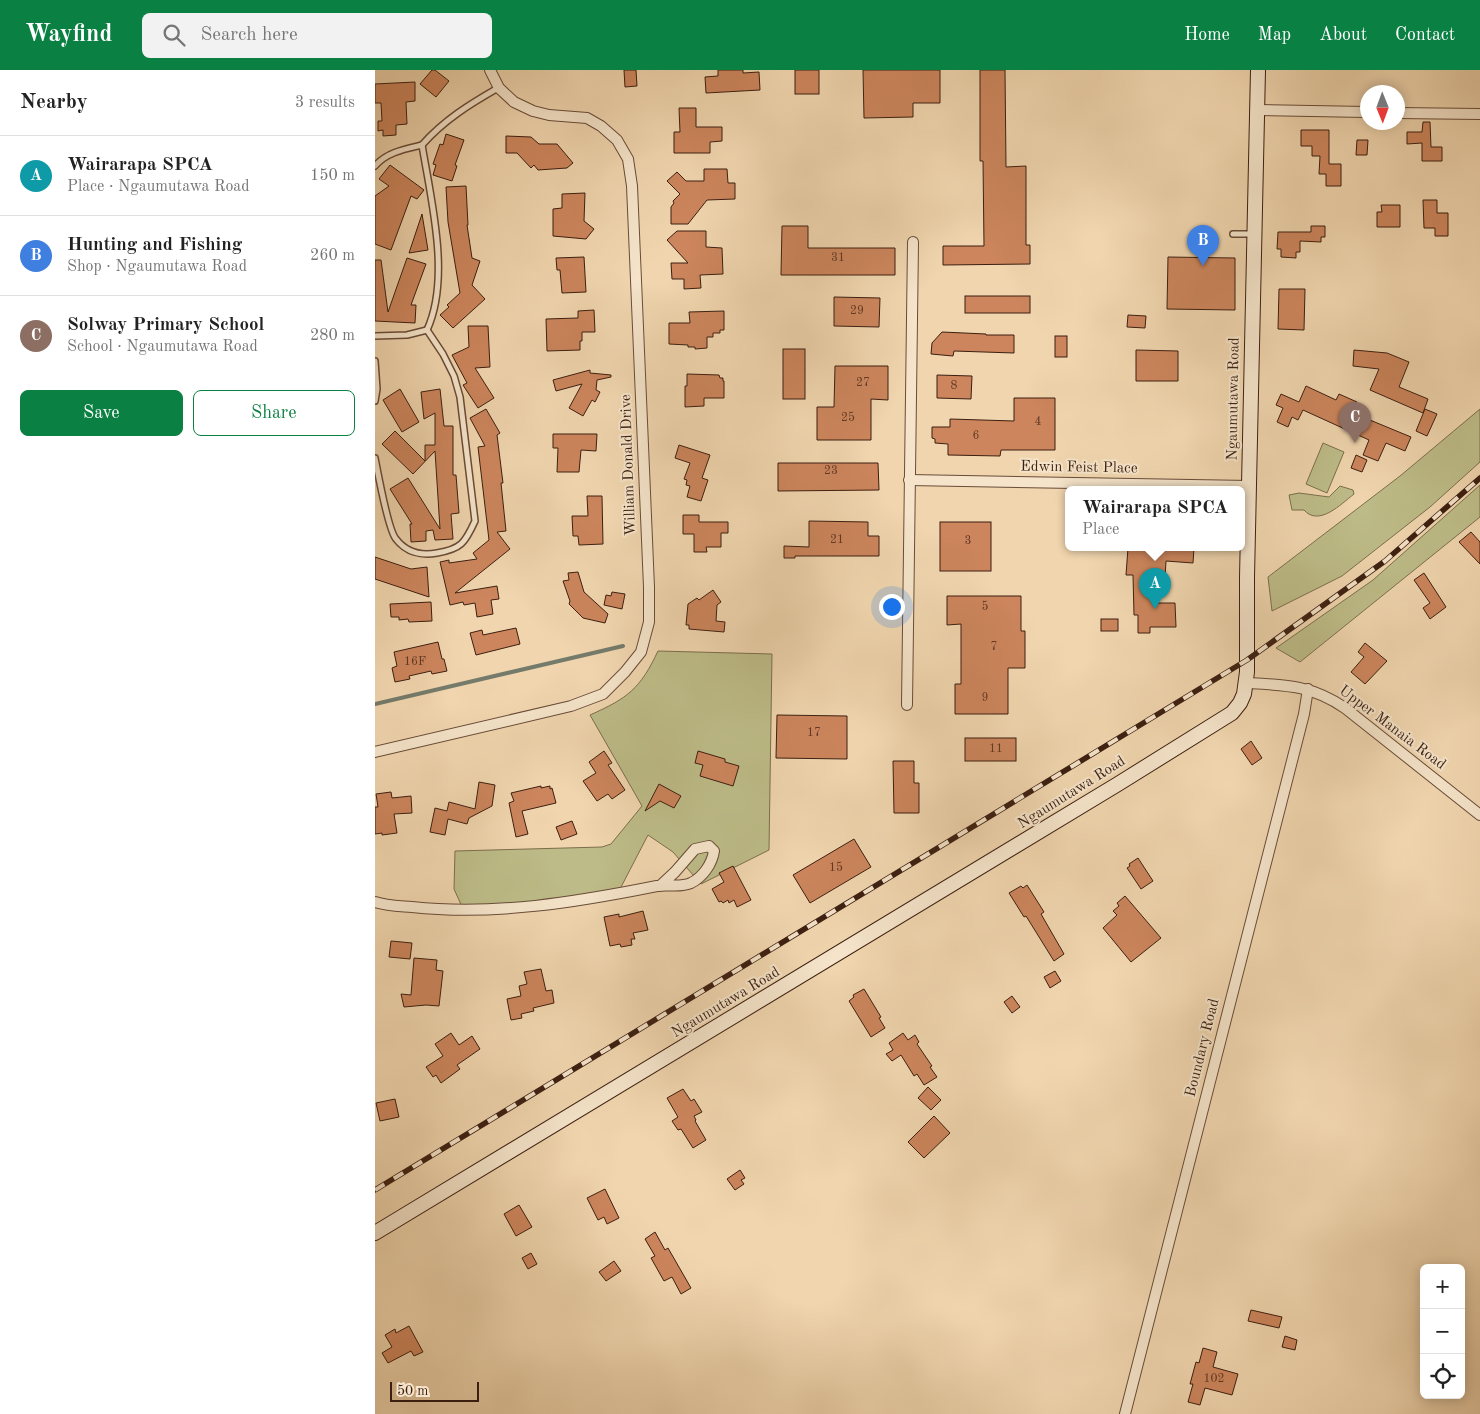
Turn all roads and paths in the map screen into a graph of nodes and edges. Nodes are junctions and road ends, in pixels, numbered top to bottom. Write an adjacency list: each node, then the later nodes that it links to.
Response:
1 (490, 70): 3 (street, William Donald Drive)
2 (1257, 70): 4 (main road, Ngaumutawa Road)
3 (499, 88): 8 (lane); 23 (street, William Donald Drive)
4 (1257, 110): 5 (street); 11 (main road, Ngaumutawa Road)
5 (1360, 112)
6 (1405, 113): 7 (street)
7 (1480, 114)
8 (422, 145): 9 (lane); 13 (lane)
9 (375, 166)
10 (1233, 234): 11 (lane)
11 (1254, 234): 19 (main road, Ngaumutawa Road)
12 (913, 242): 18 (street)
13 (427, 330): 14 (lane); 17 (lane)
14 (375, 336)
15 (375, 361): 16 (lane)
16 (375, 401)
17 (375, 458)
18 (909, 480): 19 (street, Edwin Feist Place); 22 (street)
19 (1249, 486): 20 (main road, Ngaumutawa Road)
20 (1246, 683): 21 (street, Upper Manaia Road); 27 (main road, Ngaumutawa Road)
21 (1308, 689): 24 (street, Upper Manaia Road); 28 (street, Boundary Road)
22 (907, 704)
23 (375, 752)
24 (1480, 814)
25 (660, 886): 25 (street); 26 (street)
26 (375, 902)
27 (375, 1233)
28 (1125, 1414)

